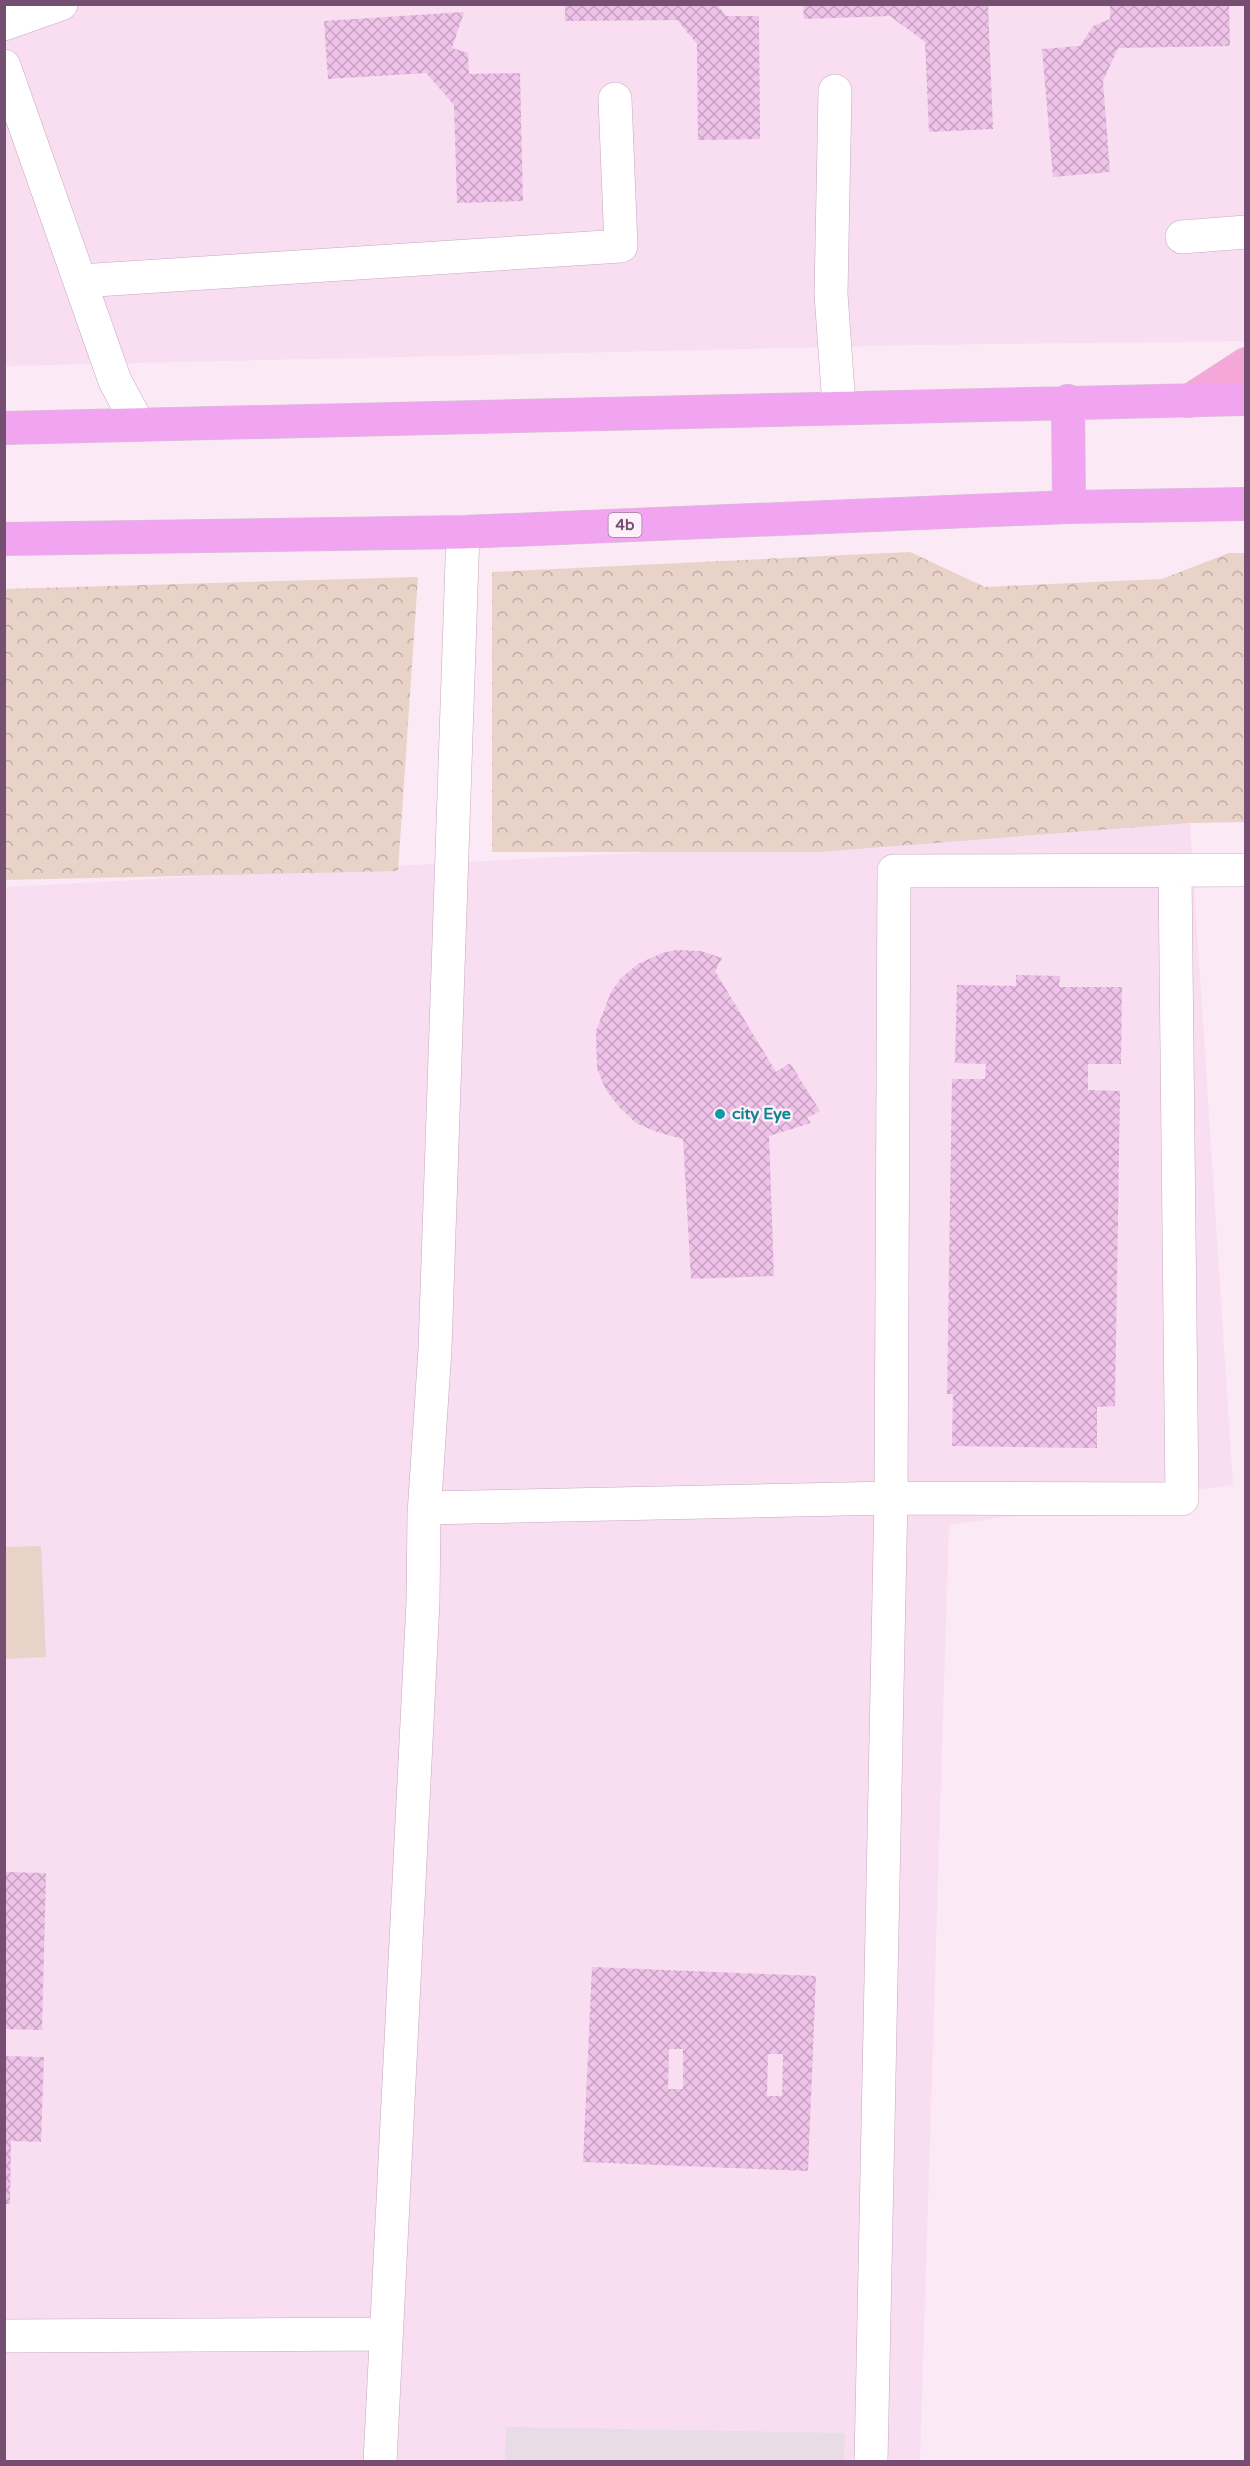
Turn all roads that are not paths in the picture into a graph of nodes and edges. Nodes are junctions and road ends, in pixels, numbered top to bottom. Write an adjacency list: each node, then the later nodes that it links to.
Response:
1 (61, 4): 2 (street)
2 (4, 24)
3 (4, 66): 8 (street)
4 (835, 91): 13 (street)
5 (615, 99): 8 (street)
6 (1245, 232): 7 (street)
7 (1182, 237)
8 (80, 281): 14 (street)
9 (1245, 364): 12 (main road)
10 (1245, 399): 12 (highway)
11 (1068, 401): 12 (highway); 13 (highway); 17 (highway)
12 (1189, 401)
13 (839, 406): 14 (highway)
14 (138, 424): 15 (highway)
15 (4, 428)
16 (1245, 504): 17 (highway, 4b)
17 (1069, 507): 18 (highway, 4b)
18 (463, 532): 19 (highway, 4b); 23 (street)
19 (4, 539)
20 (1245, 870): 21 (street)
21 (1175, 872): 22 (street); 22 (street)
22 (891, 1498): 23 (street); 27 (street)
23 (425, 1508): 24 (street)
24 (386, 2334): 25 (street); 26 (street)
25 (4, 2336)
26 (380, 2462)
27 (871, 2462)

